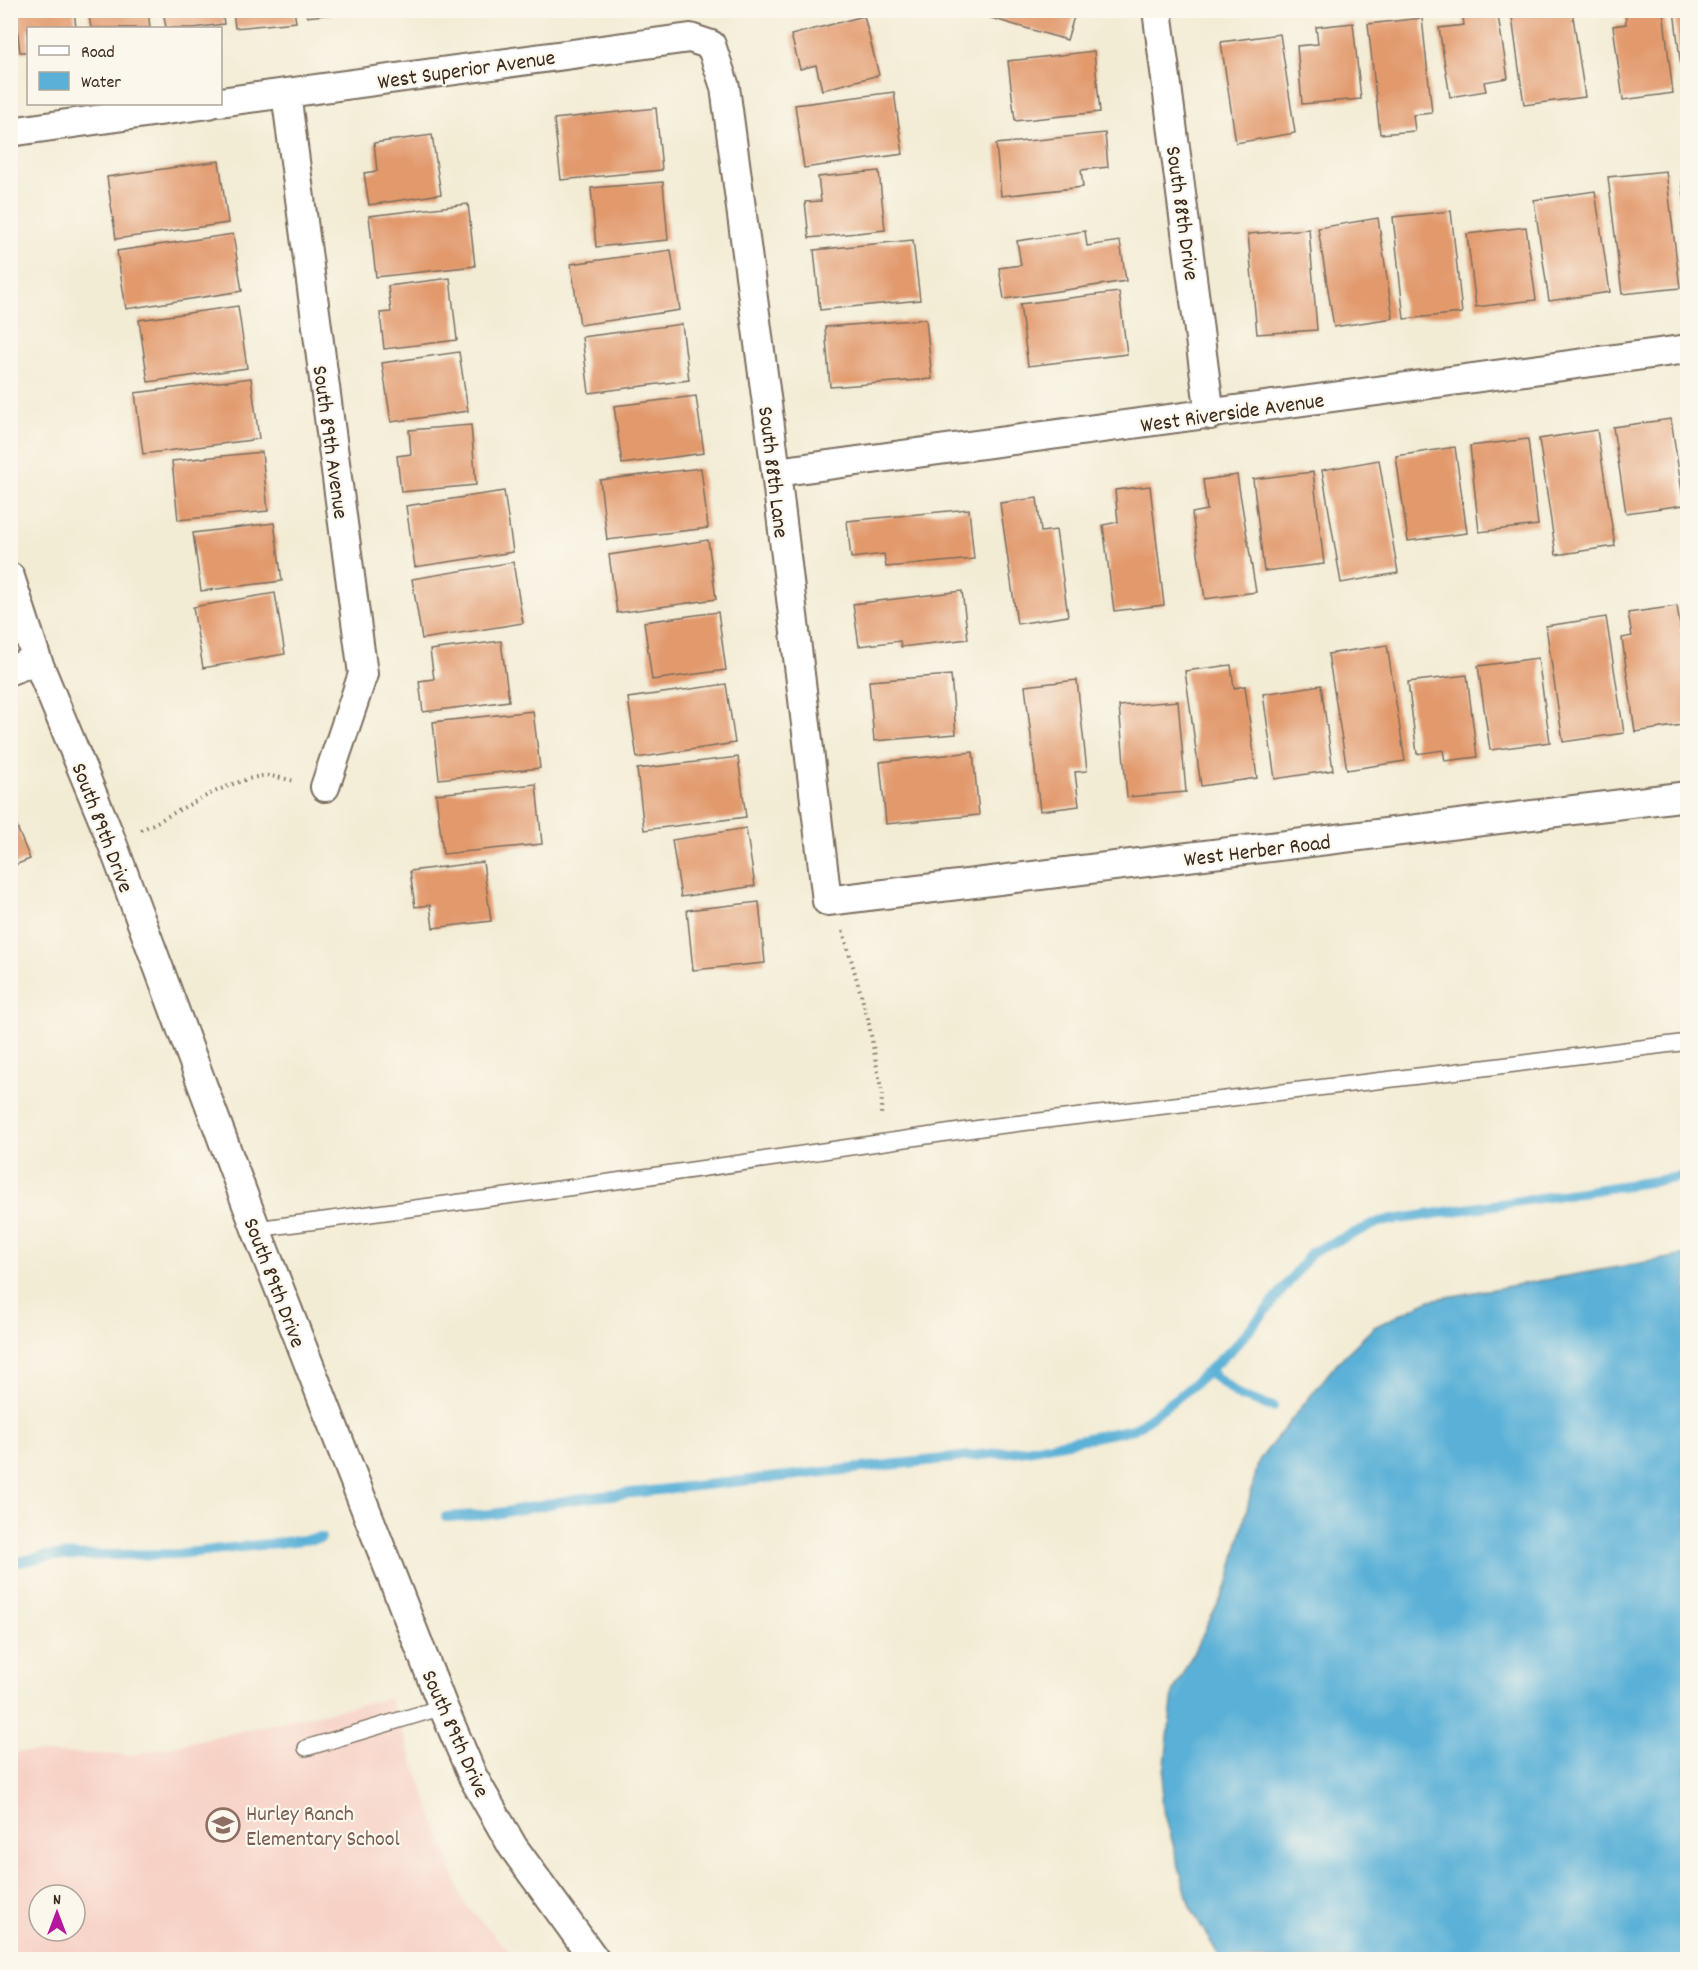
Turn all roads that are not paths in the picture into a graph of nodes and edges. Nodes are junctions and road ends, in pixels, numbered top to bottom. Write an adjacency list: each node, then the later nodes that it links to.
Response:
1 (1157, 10): 8 (street, South 88th Drive)
2 (711, 45): 3 (street, West Superior Avenue); 9 (street, South 88th Lane)
3 (286, 93): 4 (street, West Superior Avenue); 13 (street, South 89th Avenue)
4 (222, 102)
5 (203, 105): 6 (street)
6 (10, 132)
7 (1688, 349): 8 (street, West Riverside Avenue)
8 (1210, 414): 9 (street, West Riverside Avenue)
9 (776, 472): 15 (street, South 88th Lane)
10 (10, 577): 11 (street, South 89th Drive)
11 (37, 660): 12 (street); 17 (street, South 89th Drive)
12 (10, 670)
13 (325, 787)
14 (1688, 796): 15 (street, West Herber Road)
15 (827, 901)
16 (1688, 1042): 17 (lane)
17 (255, 1229): 18 (street, South 89th Drive)
18 (443, 1707): 19 (lane); 20 (street, South 89th Drive)
19 (306, 1749)
20 (595, 1959)

